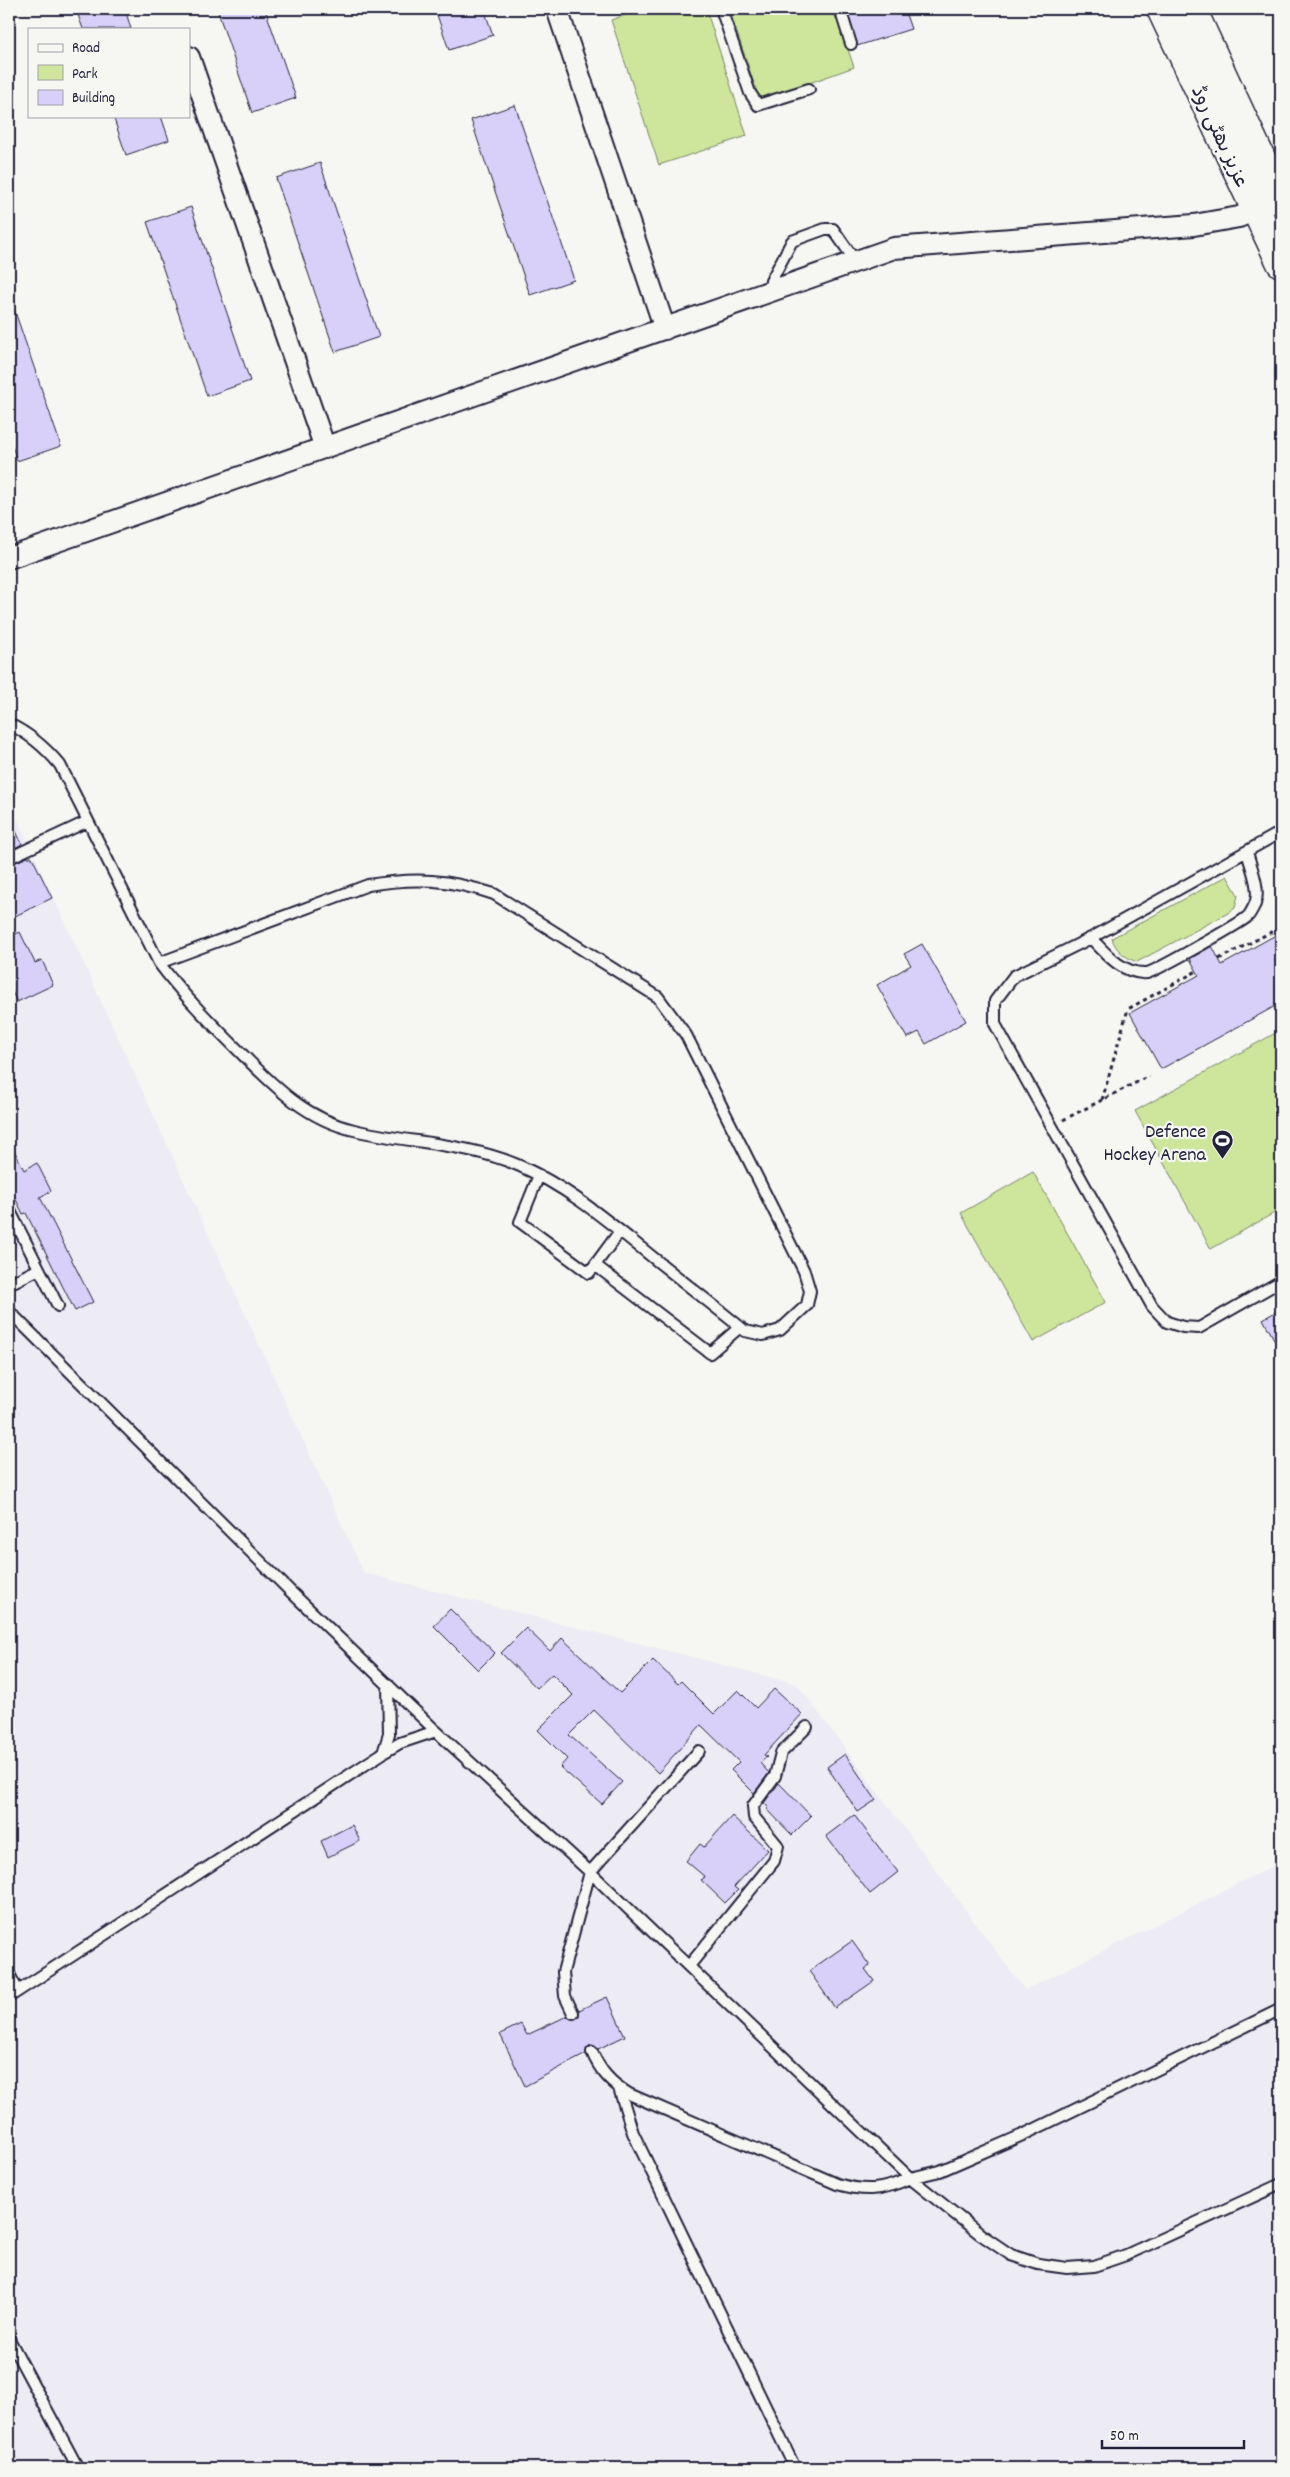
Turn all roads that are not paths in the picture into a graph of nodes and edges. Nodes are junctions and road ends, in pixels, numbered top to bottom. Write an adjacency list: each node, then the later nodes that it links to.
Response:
1 (557, 9): 14 (street)
2 (721, 9): 8 (lane)
3 (840, 9): 6 (lane)
4 (1161, 9): 10 (main road, عزیز بھٹی روڈ)
5 (1192, 9): 9 (main road, عزیز بھٹی روڈ)
6 (851, 44)
7 (190, 60): 15 (street)
8 (809, 89)
9 (1281, 201)
10 (1256, 210): 11 (street); 12 (main road, عزیز بھٹی روڈ)
11 (856, 262): 13 (street); 13 (lane)
12 (1281, 263)
13 (774, 290): 14 (street)
14 (665, 329): 15 (street)
15 (325, 448): 16 (street)
16 (9, 558)
17 (9, 724): 18 (lane)
18 (88, 821): 21 (lane); 23 (lane)
19 (1281, 832): 20 (lane)
20 (1247, 852): 22 (lane); 22 (lane)
21 (9, 858)
22 (1091, 938): 29 (lane)
23 (159, 963): 24 (lane); 33 (lane)
24 (539, 1176): 26 (lane); 27 (lane)
25 (9, 1209): 28 (lane)
26 (620, 1231): 27 (lane); 33 (lane)
27 (594, 1265): 33 (lane)
28 (40, 1269): 30 (lane); 31 (lane)
29 (1281, 1281)
30 (9, 1284)
31 (58, 1306)
32 (9, 1311): 34 (lane)
33 (740, 1327)
34 (388, 1684): 36 (lane); 38 (lane)
35 (807, 1727): 40 (lane)
36 (436, 1731): 38 (lane); 39 (lane)
37 (699, 1751): 39 (lane)
38 (383, 1753): 42 (lane)
39 (590, 1872): 40 (lane); 44 (lane)
40 (688, 1966): 47 (lane)
41 (9, 1974): 42 (lane)
42 (13, 1994)
43 (1281, 2009): 47 (lane)
44 (573, 2013)
45 (592, 2052): 46 (lane)
46 (619, 2088): 47 (lane); 51 (lane)
47 (910, 2178): 48 (lane)
48 (1281, 2184)
49 (9, 2338): 50 (lane)
50 (78, 2468)
51 (795, 2468)

